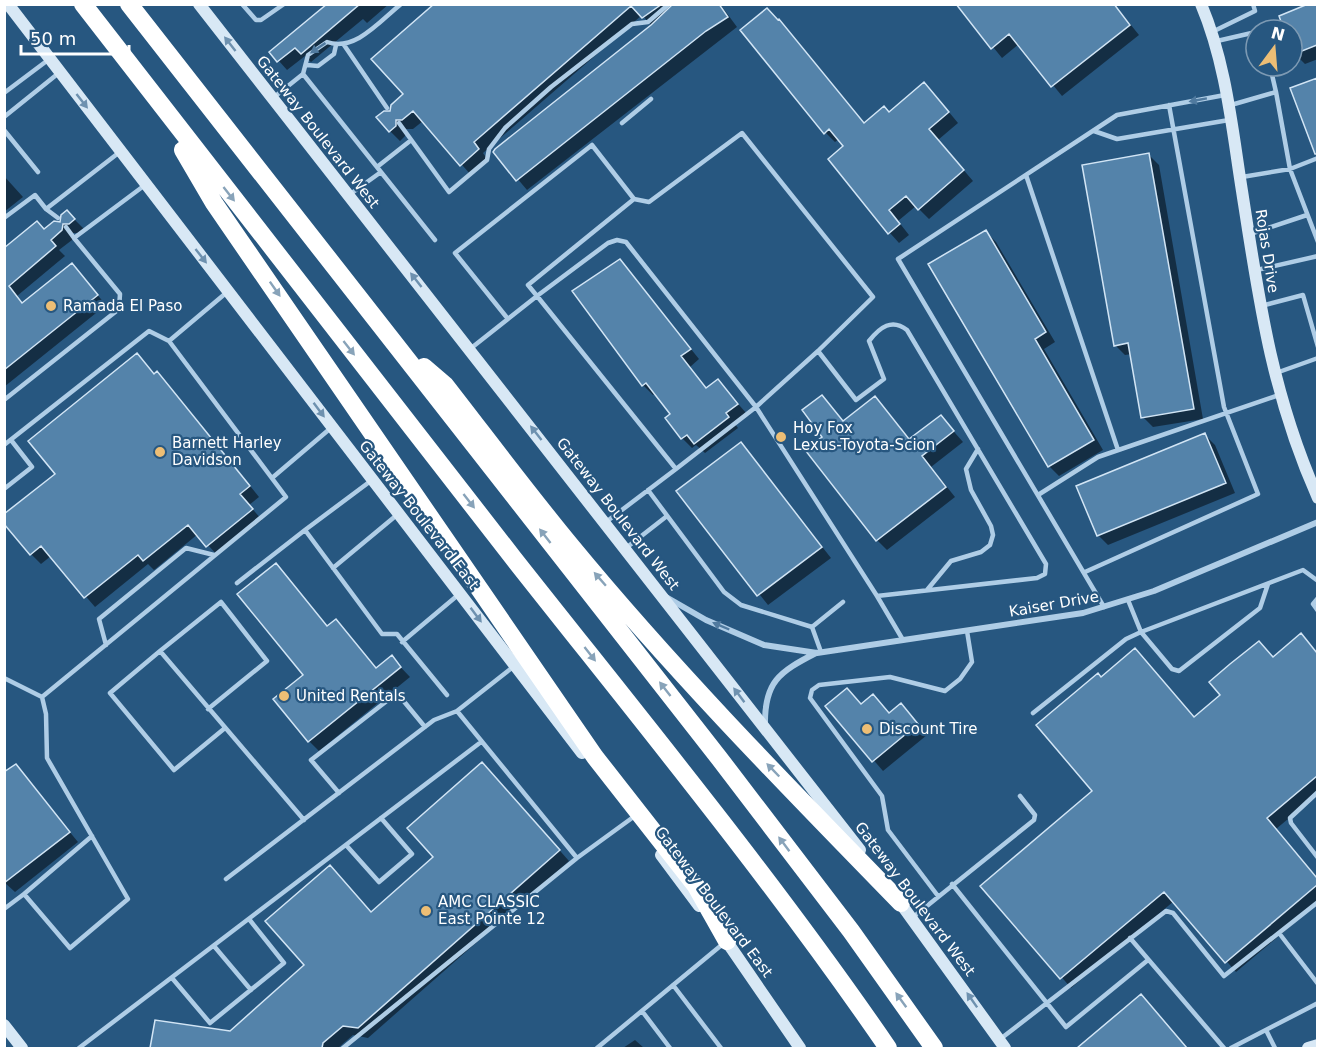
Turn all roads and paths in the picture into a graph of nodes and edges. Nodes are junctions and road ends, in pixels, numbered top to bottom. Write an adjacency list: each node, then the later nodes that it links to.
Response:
1 (8, 4): 15 (main road, Gateway Boulevard East)
2 (83, 4): 20 (highway)
3 (129, 4): 61 (highway)
4 (200, 4): 23 (main road, Gateway Boulevard West, one-way to 4)
5 (242, 4): 6 (lane)
6 (284, 4)
7 (401, 4): 14 (lane)
8 (669, 4): 35 (lane)
9 (1201, 4): 12 (main road, Rojas Drive)
10 (1253, 4): 12 (lane)
11 (1244, 34): 12 (lane)
12 (1212, 38): 25 (main road, Rojas Drive)
13 (336, 45): 14 (lane); 16 (lane); 16 (lane, one-way to 16)
14 (344, 45): 27 (lane)
15 (50, 59): 17 (main road, Gateway Boulevard East); 22 (lane)
16 (307, 65): 18 (lane)
17 (60, 72): 28 (lane); 36 (main road, Gateway Boulevard East, one-way to 36)
18 (303, 74): 23 (lane); 39 (lane)
19 (1273, 78): 21 (lane)
20 (142, 81): 145 (highway, one-way to 145); 167 (highway, one-way to 167)
21 (1276, 92): 25 (lane); 38 (lane)
22 (4, 93)
23 (273, 98): 44 (main road, Gateway Boulevard West)
24 (651, 99): 31 (lane)
25 (1228, 100): 26 (lane, one-way to 26); 29 (main road, Rojas Drive)
26 (1169, 105): 32 (lane); 34 (lane)
27 (387, 108)
28 (4, 117)
29 (1231, 120): 32 (lane); 42 (main road, Rojas Drive)
30 (399, 123): 35 (lane)
31 (622, 123)
32 (1174, 129): 34 (lane); 71 (lane)
33 (4, 130): 40 (lane)
34 (1094, 131): 41 (lane)
35 (410, 141): 39 (lane)
36 (121, 151): 43 (main road, Gateway Boulevard East); 46 (lane)
37 (1317, 158): 38 (lane)
38 (1290, 169): 42 (lane); 47 (lane)
39 (379, 170): 44 (lane); 53 (lane)
40 (38, 172)
41 (1026, 175): 76 (lane); 83 (lane)
42 (1240, 178): 51 (main road, Rojas Drive)
43 (146, 184): 52 (lane); 57 (main road, Gateway Boulevard East, one-way to 57)
44 (349, 195): 64 (main road, Gateway Boulevard West, one-way to 44)
45 (634, 199): 58 (lane); 60 (lane); 65 (lane)
46 (46, 209): 48 (lane); 49 (lane)
47 (1307, 215): 51 (lane); 54 (lane)
48 (4, 218)
49 (58, 218)
50 (66, 227): 52 (lane)
51 (1249, 235): 56 (main road, Rojas Drive)
52 (75, 238): 69 (lane)
53 (435, 240)
54 (1317, 242)
55 (1317, 256): 56 (lane)
56 (1254, 271): 59 (main road, Rojas Drive)
57 (228, 291): 62 (lane); 72 (main road, Gateway Boulevard East, one-way to 72)
58 (537, 296): 60 (lane); 70 (lane); 77 (lane)
59 (1260, 306): 63 (lane); 67 (main road, Rojas Drive)
60 (508, 319): 64 (lane)
61 (390, 336): 139 (highway, one-way to 61); 168 (highway, one-way to 61)
62 (169, 341): 73 (lane); 78 (lane)
63 (1317, 347)
64 (470, 349): 86 (main road, Gateway Boulevard West, one-way to 64)
65 (818, 351): 70 (lane); 75 (lane)
66 (1317, 358): 67 (lane)
67 (1274, 374): 68 (main road, Rojas Drive)
68 (1279, 395): 71 (lane); 82 (main road, Rojas Drive)
69 (4, 400)
70 (756, 407): 77 (lane); 99 (lane)
71 (1226, 413): 76 (lane); 92 (lane)
72 (332, 427): 78 (lane); 79 (main road, Gateway Boulevard East)
73 (11, 440): 74 (lane); 80 (lane)
74 (4, 445)
75 (978, 449): 96 (lane); 96 (lane)
76 (1118, 450): 83 (lane)
77 (676, 469): 81 (lane)
78 (272, 478): 90 (lane)
79 (372, 480): 84 (main road, Gateway Boulevard East); 88 (lane)
80 (4, 489)
81 (648, 490): 85 (lane); 86 (lane)
82 (1316, 494)
83 (1038, 495): 92 (lane)
84 (399, 513): 91 (lane); 97 (main road, Gateway Boulevard East)
85 (667, 516): 89 (lane); 105 (lane)
86 (606, 522): 89 (main road, Gateway Boulevard West)
87 (1317, 522): 101 (street, Kaiser Drive)
88 (304, 530): 91 (lane); 94 (lane)
89 (626, 548): 98 (main road, Gateway Boulevard West)
90 (215, 555): 110 (lane); 110 (lane)
91 (333, 568): 109 (lane)
92 (1084, 572): 103 (lane)
93 (1317, 581): 95 (lane)
94 (237, 584)
95 (1268, 584): 107 (lane); 107 (lane)
96 (927, 590): 99 (lane)
97 (460, 594): 109 (lane); 113 (main road, Gateway Boulevard East, one-way to 113)
98 (663, 595): 112 (street, Kaiser Drive, one-way to 98); 122 (main road, Gateway Boulevard West, one-way to 98)
99 (877, 596): 108 (lane)
100 (1317, 598): 104 (lane)
101 (1128, 600): 103 (street, Kaiser Drive); 107 (lane)
102 (843, 602): 105 (lane)
103 (1104, 607): 106 (street, Kaiser Drive)
104 (1317, 611)
105 (812, 627): 112 (lane)
106 (967, 630): 108 (street, Kaiser Drive); 137 (lane)
107 (1141, 632): 119 (lane)
108 (903, 640): 112 (street, Kaiser Drive)
109 (402, 642): 115 (lane)
110 (106, 645): 116 (lane)
111 (160, 651): 117 (lane); 117 (lane); 121 (lane)
112 (819, 652): 122 (street, Kaiser Drive)
113 (515, 665): 118 (lane); 128 (main road, Gateway Boulevard East)
114 (4, 678): 116 (lane)
115 (447, 695)
116 (42, 697): 130 (lane)
117 (208, 709): 121 (lane)
118 (457, 711): 120 (lane); 123 (lane)
119 (1032, 712)
120 (426, 727): 125 (lane); 125 (lane)
121 (225, 728): 129 (lane)
122 (766, 730): 139 (main road, Gateway Boulevard West)
123 (481, 742): 127 (lane); 132 (lane)
124 (1317, 792): 133 (lane)
125 (339, 793): 129 (lane)
126 (1020, 796): 135 (lane)
127 (381, 818): 131 (lane); 131 (lane)
128 (632, 818): 132 (lane); 145 (main road, Gateway Boulevard East)
129 (304, 820): 134 (lane)
130 (92, 836): 136 (lane); 136 (lane)
131 (346, 845): 142 (lane)
132 (577, 858): 162 (lane)
133 (1317, 858)
134 (226, 879)
135 (952, 884): 137 (lane); 152 (lane)
136 (24, 894): 140 (lane)
137 (938, 896): 141 (lane)
138 (1317, 902): 143 (lane)
139 (901, 903): 141 (main road, Gateway Boulevard West)
140 (4, 909)
141 (912, 918): 157 (main road, Gateway Boulevard West, one-way to 141)
142 (249, 919): 146 (lane); 151 (lane)
143 (1280, 933): 144 (lane); 149 (lane)
144 (1130, 938): 147 (lane); 152 (lane)
145 (727, 941): 150 (lane); 166 (main road, Gateway Boulevard East)
146 (214, 946): 148 (lane); 151 (lane)
147 (1148, 960): 152 (lane); 159 (lane)
148 (172, 978): 151 (lane); 161 (lane)
149 (1317, 984)
150 (674, 985): 154 (lane); 165 (lane)
151 (251, 990)
152 (1047, 1003): 157 (lane)
153 (1317, 1003): 156 (lane)
154 (642, 1011): 163 (lane); 164 (lane)
155 (4, 1025): 160 (main road)
156 (1266, 1030): 169 (lane); 170 (lane)
157 (1002, 1044)
158 (1317, 1045): 171 (main road)
159 (1220, 1047)
160 (22, 1048)
161 (79, 1048)
162 (343, 1048)
163 (597, 1048)
164 (670, 1048)
165 (721, 1048)
166 (801, 1048)
167 (888, 1048)
168 (934, 1048)
169 (1232, 1048)
170 (1275, 1048)
171 (1308, 1048)

